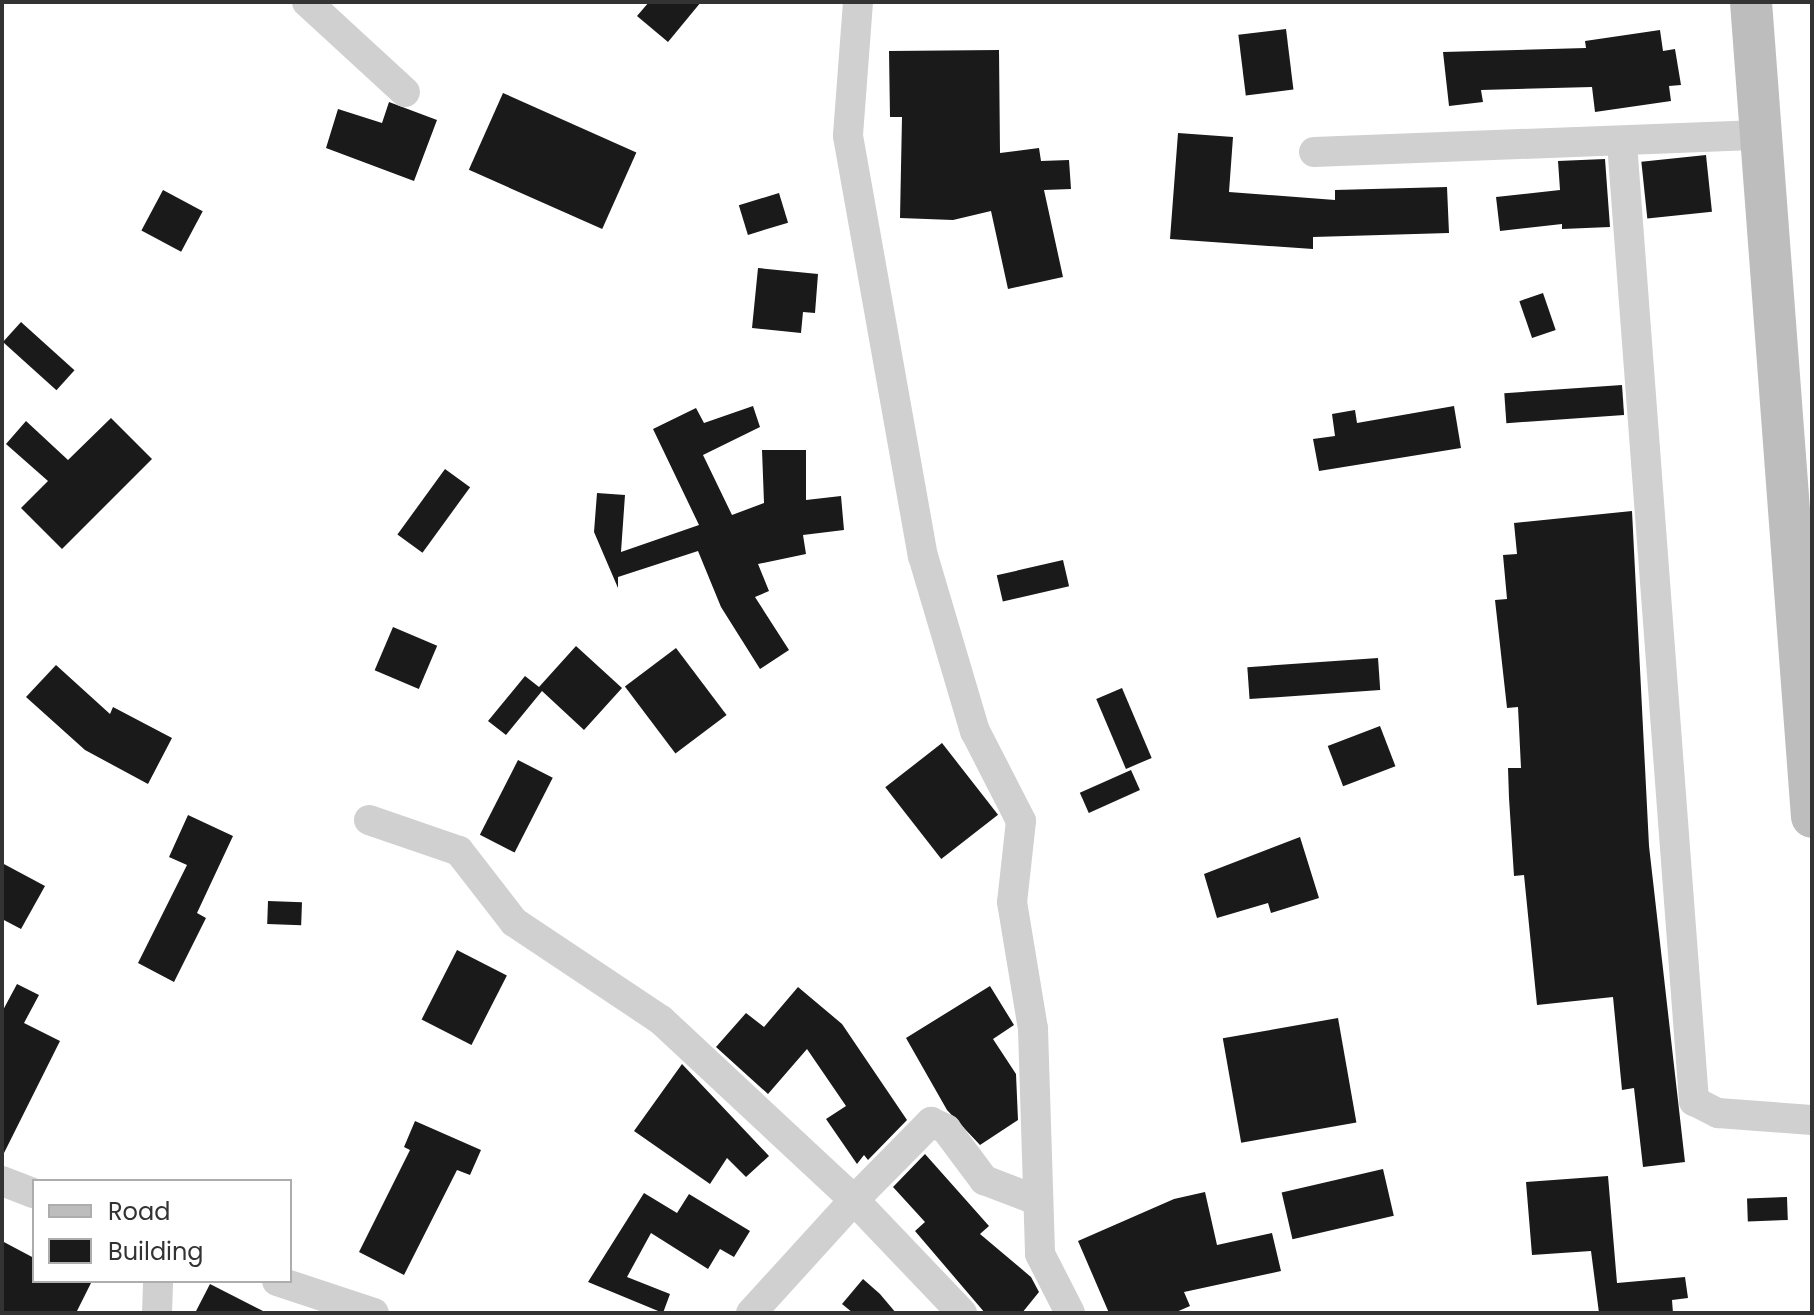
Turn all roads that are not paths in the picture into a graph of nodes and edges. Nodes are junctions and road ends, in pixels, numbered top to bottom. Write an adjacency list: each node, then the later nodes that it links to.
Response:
1 (307, 2): 4 (street)
2 (858, 2): 14 (street)
3 (1751, 2): 5 (street)
4 (405, 92)
5 (1760, 135): 6 (street); 8 (street)
6 (1622, 143): 7 (street); 10 (street)
7 (1314, 152)
8 (1812, 817)
9 (369, 820): 13 (street)
10 (1812, 1120)
11 (2, 1181): 12 (street)
12 (32, 1192)
13 (854, 1200): 14 (street); 19 (street); 20 (street)
14 (1036, 1200): 21 (street)
15 (158, 1283): 17 (street)
16 (283, 1283): 18 (street)
17 (157, 1313)
18 (374, 1313)
19 (751, 1313)
20 (962, 1313)
21 (1070, 1313)

